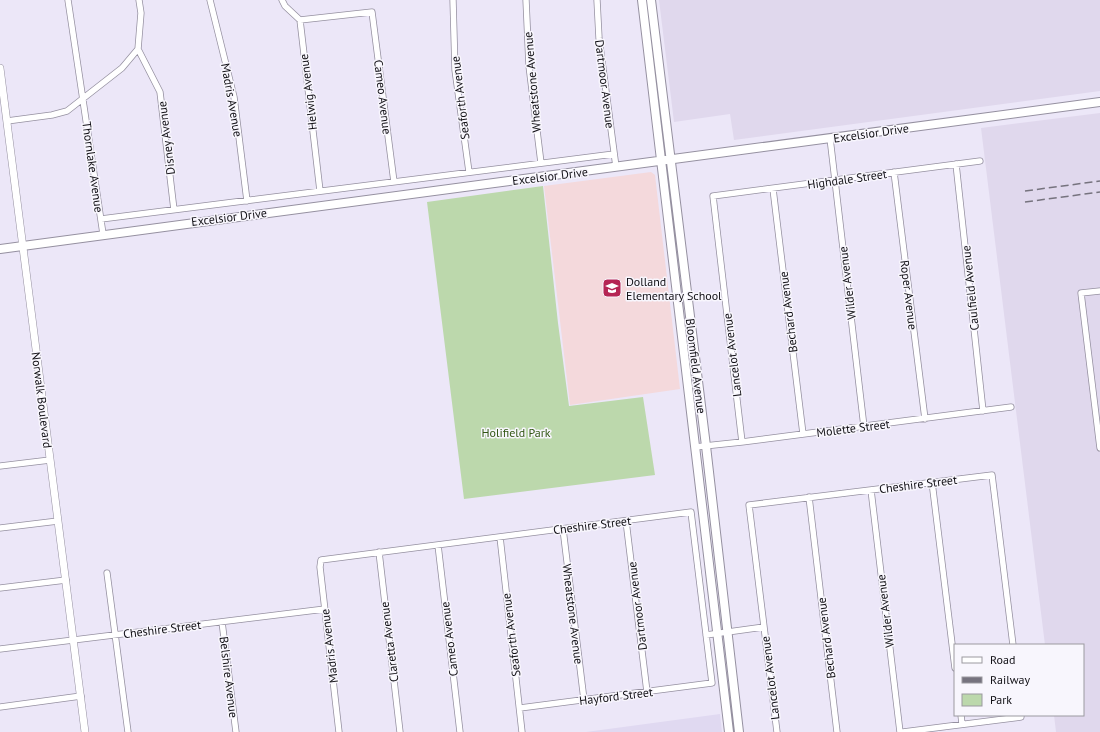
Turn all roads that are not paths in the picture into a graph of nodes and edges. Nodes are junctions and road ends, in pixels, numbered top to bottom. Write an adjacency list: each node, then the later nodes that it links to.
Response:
1 (68, 0): 13 (street, Thornlake Avenue)
2 (139, 0): 11 (street)
3 (210, 0): 31 (street, Madris Avenue)
4 (282, 0): 10 (street)
5 (453, 0): 24 (street, Seaforth Avenue)
6 (526, 0): 21 (street, Wheatstone Avenue)
7 (597, 0): 17 (street, Dartmoor Avenue)
8 (642, 0): 19 (main road, Bloomfield Avenue)
9 (651, 0): 18 (main road, Bloomfield Avenue)
10 (300, 20): 27 (street, Cameo Avenue); 29 (street, Helwig Avenue)
11 (138, 49): 13 (street); 32 (street, Disney Avenue)
12 (0, 68): 15 (street, Norwalk Boulevard)
13 (83, 99): 15 (street); 33 (street, Thornlake Avenue)
14 (1100, 102): 16 (main road, Excelsior Drive)
15 (7, 121): 35 (street, Norwalk Boulevard)
16 (830, 138): 18 (main road, Excelsior Drive); 26 (street, Wilder Avenue)
17 (614, 154): 21 (street, Excelsior Drive); 23 (street, Dartmoor Avenue)
18 (670, 160): 19 (main road, Excelsior Drive); 44 (main road, Bloomfield Avenue)
19 (660, 161): 23 (main road, Excelsior Drive); 45 (main road, Bloomfield Avenue)
20 (980, 161): 22 (street, Highdale Street)
21 (541, 163): 24 (street, Excelsior Drive)
22 (956, 164): 25 (street, Highdale Street); 39 (street, Caulfield Avenue)
23 (616, 167): 34 (main road, Excelsior Drive)
24 (469, 172): 27 (street, Excelsior Drive)
25 (894, 172): 26 (street, Highdale Street); 40 (street, Roper Avenue)
26 (835, 179): 28 (street, Highdale Street); 41 (street, Wilder Avenue)
27 (394, 182): 29 (street, Excelsior Drive)
28 (773, 189): 30 (street, Highdale Street); 42 (street, Bechard Avenue)
29 (320, 191): 31 (street, Excelsior Drive)
30 (713, 196): 43 (street, Lancelot Avenue)
31 (247, 200): 32 (street, Excelsior Drive)
32 (174, 210): 33 (street, Excelsior Drive)
33 (101, 219): 34 (street, Thornlake Avenue)
34 (103, 234): 35 (main road, Excelsior Drive)
35 (22, 245): 36 (main road, Excelsior Drive); 47 (street, Norwalk Boulevard)
36 (0, 248)
37 (1100, 291): 46 (street)
38 (1011, 407): 39 (street, Molette Street)
39 (983, 411): 40 (street, Molette Street)
40 (925, 419): 41 (street, Molette Street)
41 (864, 427): 42 (street, Molette Street)
42 (803, 434): 43 (street, Molette Street)
43 (742, 442): 44 (street, Molette Street)
44 (706, 446): 45 (street, Molette Street); 67 (main road, Bloomfield Avenue)
45 (695, 447): 68 (main road, Bloomfield Avenue)
46 (1100, 448)
47 (50, 460): 48 (street); 53 (street, Norwalk Boulevard)
48 (0, 466)
49 (932, 482): 50 (street, Cheshire Street); 72 (street, Cheshire Street); 74 (street)
50 (871, 490): 51 (street, Cheshire Street); 97 (street, Wilder Avenue)
51 (809, 497): 52 (street, Cheshire Street); 96 (street, Bechard Avenue)
52 (749, 505): 66 (street, Lancelot Avenue)
53 (58, 521): 55 (street); 62 (street, Norwalk Boulevard)
54 (626, 521): 56 (street, Cheshire Street); 70 (street, Cheshire Street); 76 (street, Dartmoor Avenue)
55 (0, 528)
56 (563, 529): 57 (street, Cheshire Street); 78 (street, Wheatstone Avenue)
57 (500, 537): 58 (street, Cheshire Street); 80 (street, Seaforth Avenue)
58 (438, 545): 59 (street, Cheshire Street); 91 (street, Cameo Avenue)
59 (379, 552): 60 (street, Cheshire Street); 90 (street, Claretta Avenue)
60 (322, 560): 64 (street, Madris Avenue)
61 (107, 573): 69 (street)
62 (66, 580): 63 (street); 71 (street, Norwalk Boulevard)
63 (0, 588)
64 (325, 609): 65 (street, Cheshire Street); 89 (street, Madris Avenue)
65 (222, 622): 69 (street, Cheshire Street); 88 (street, Belshire Avenue)
66 (764, 628): 67 (street); 95 (street, Lancelot Avenue)
67 (727, 632): 68 (street); 81 (main road, Bloomfield Avenue)
68 (716, 634): 70 (street); 84 (main road, Bloomfield Avenue)
69 (115, 635): 71 (street, Cheshire Street); 87 (street)
70 (706, 635): 75 (street, Cheshire Street)
71 (73, 640): 73 (street, Cheshire Street); 77 (street, Norwalk Boulevard)
72 (1013, 644)
73 (0, 649)
74 (954, 660)
75 (712, 684): 76 (street, Hayford Street)
76 (647, 692): 78 (street, Hayford Street)
77 (81, 696): 79 (street); 86 (street, Norwalk Boulevard)
78 (584, 700): 80 (street, Hayford Street)
79 (0, 707)
80 (520, 708): 92 (street, Seaforth Avenue)
81 (737, 716): 84 (main road); 94 (main road, Bloomfield Avenue)
82 (961, 716): 85 (street)
83 (1021, 716): 85 (street)
84 (727, 718): 93 (main road, Bloomfield Avenue)
85 (962, 724): 98 (street)
86 (85, 732)
87 (128, 732)
88 (236, 732)
89 (339, 732)
90 (400, 732)
91 (460, 732)
92 (522, 732)
93 (729, 732)
94 (739, 732)
95 (777, 732)
96 (837, 732)
97 (900, 732)
98 (903, 732)

